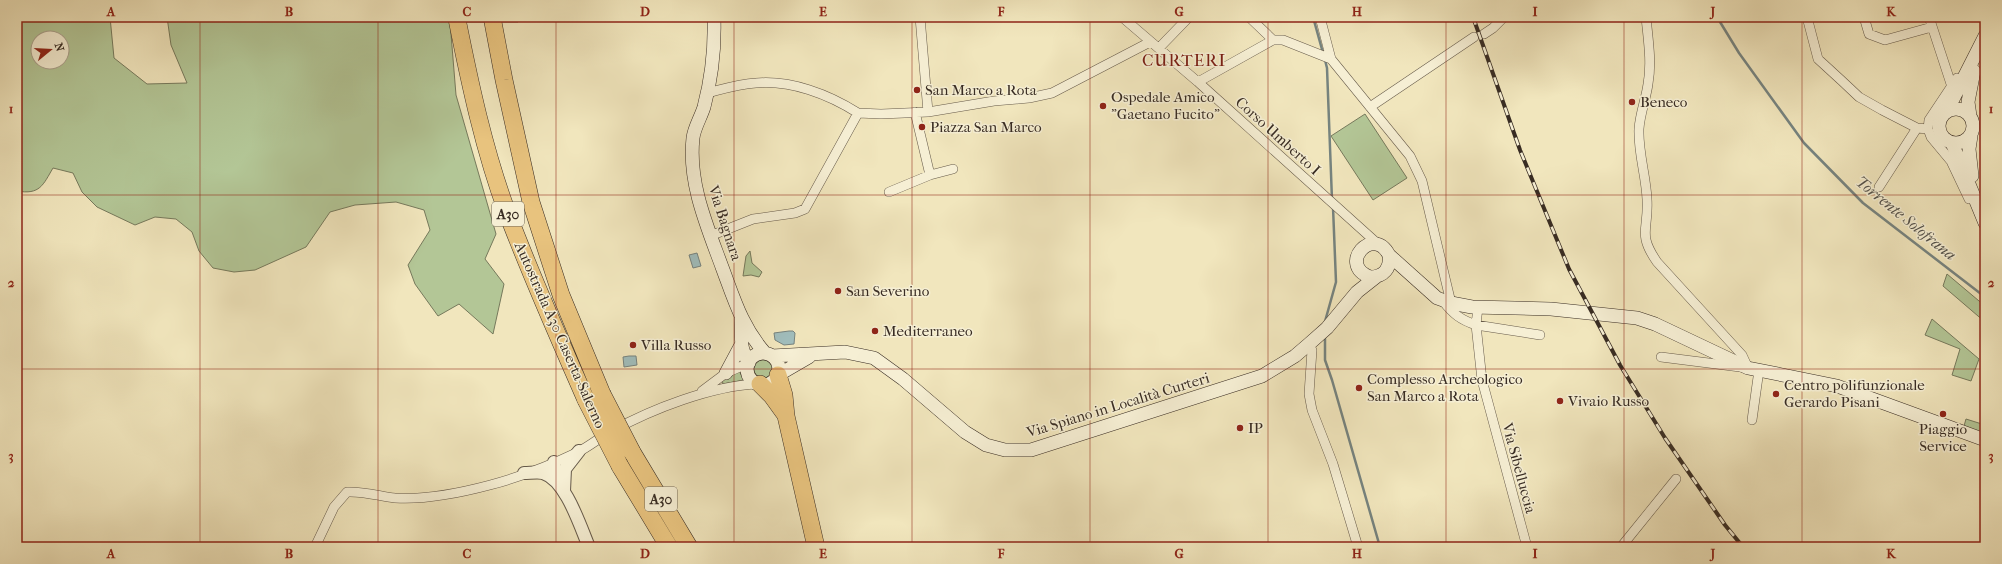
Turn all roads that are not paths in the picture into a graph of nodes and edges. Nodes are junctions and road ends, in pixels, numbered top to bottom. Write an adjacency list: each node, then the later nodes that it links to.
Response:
1 (492, 17): 80 (highway, Autostrada A30 Caserta-Salerno / A30, bridge)
2 (714, 17): 24 (main road, Via Bagnara)
3 (920, 17): 28 (street)
4 (1122, 17): 19 (street, Corso Umberto I)
5 (1189, 17): 20 (street)
6 (1249, 17): 17 (street)
7 (1320, 17): 21 (street)
8 (1504, 17): 15 (street)
9 (1646, 17): 55 (street)
10 (1807, 17): 31 (street)
11 (1864, 17): 14 (street)
12 (1929, 17): 14 (street)
13 (456, 19): 84 (highway, Autostrada A30 Caserta-Salerno / A30, bridge)
14 (1932, 27): 23 (street)
15 (1484, 34)
16 (1474, 37): 25 (street)
17 (1273, 40): 21 (street); 22 (street)
18 (1983, 41): 23 (street); 26 (main road); 30 (main road)
19 (1150, 42): 20 (street, Corso Umberto I); 28 (street)
20 (1160, 48): 22 (street, Corso Umberto I)
21 (1329, 58): 25 (street)
22 (1198, 82): 41 (street, Corso Umberto I)
23 (1952, 87): 26 (street)
24 (707, 93): 29 (street); 42 (main road, Via Bagnara)
25 (1370, 107): 50 (street)
26 (1943, 108): 30 (main road); 32 (street); 34 (main road)
27 (915, 112): 28 (street); 29 (street); 36 (street)
28 (928, 112)
29 (858, 113): 42 (street)
30 (1970, 116): 33 (main road)
31 (1917, 128): 32 (street); 37 (street)
32 (1929, 133): 34 (street); 40 (street)
33 (1971, 136): 34 (main road); 39 (main road)
34 (1950, 142): 39 (main road)
35 (953, 169): 36 (street)
36 (930, 175): 38 (street)
37 (1880, 187)
38 (889, 192)
39 (1975, 198): 40 (main road)
40 (1985, 223)
41 (1362, 230): 43 (street, Corso Umberto I); 44 (street)
42 (710, 236): 52 (main road, Via Bagnara)
43 (1378, 244): 44 (main road); 45 (main road)
44 (1363, 247): 46 (main road)
45 (1389, 255): 47 (main road); 48 (main road)
46 (1360, 271): 48 (main road); 49 (main road)
47 (1407, 271): 48 (main road); 50 (main road)
48 (1381, 274): 49 (main road, Via Spiano in Località Curteri)
49 (1357, 292): 57 (main road, Via Spiano in Località Curteri)
50 (1447, 302): 51 (main road); 53 (street)
51 (1478, 307): 53 (street, Via Sibelluccia); 61 (main road)
52 (741, 318): 56 (main road, Via Bagnara); 59 (main road, Via Bagnara)
53 (1476, 325): 54 (street); 90 (street, Via Sibelluccia)
54 (1540, 336)
55 (1728, 341): 61 (street); 64 (street)
56 (740, 345): 63 (main road); 65 (main road)
57 (1308, 345): 58 (main road, Via Spiano in Località Curteri); 89 (street)
58 (814, 354): 59 (main road, Via Spiano in Località Curteri); 62 (main road, Via Spiano in Località Curteri)
59 (768, 355): 63 (main road); 66 (main road)
60 (1661, 357): 64 (street)
61 (1724, 357): 64 (main road)
62 (800, 362): 66 (main road, Via Spiano in Località Curteri); 68 (main road)
63 (749, 363): 65 (street); 67 (main road)
64 (1753, 369): 71 (street); 72 (main road)
65 (726, 373): 69 (street)
66 (778, 375): 67 (main road); 68 (highway)
67 (759, 384): 69 (street); 70 (highway)
68 (784, 395): 70 (highway)
69 (693, 397): 73 (street)
70 (786, 416): 81 (highway)
71 (1752, 420)
72 (1985, 440)
73 (579, 451): 74 (street); 75 (street)
74 (554, 462): 75 (street); 76 (street); 77 (street)
75 (565, 469): 79 (street)
76 (524, 473): 77 (street); 82 (street)
77 (555, 479): 79 (street)
78 (1676, 479): 91 (street)
79 (564, 492): 83 (street)
80 (665, 507): 85 (highway, Autostrada A30 Caserta-Salerno / A30); 86 (highway)
81 (813, 526): 87 (highway); 88 (highway)
82 (315, 547)
83 (589, 547)
84 (669, 547)
85 (689, 547)
86 (698, 547)
87 (809, 547)
88 (816, 547)
89 (1358, 547)
90 (1526, 547)
91 (1621, 547)

